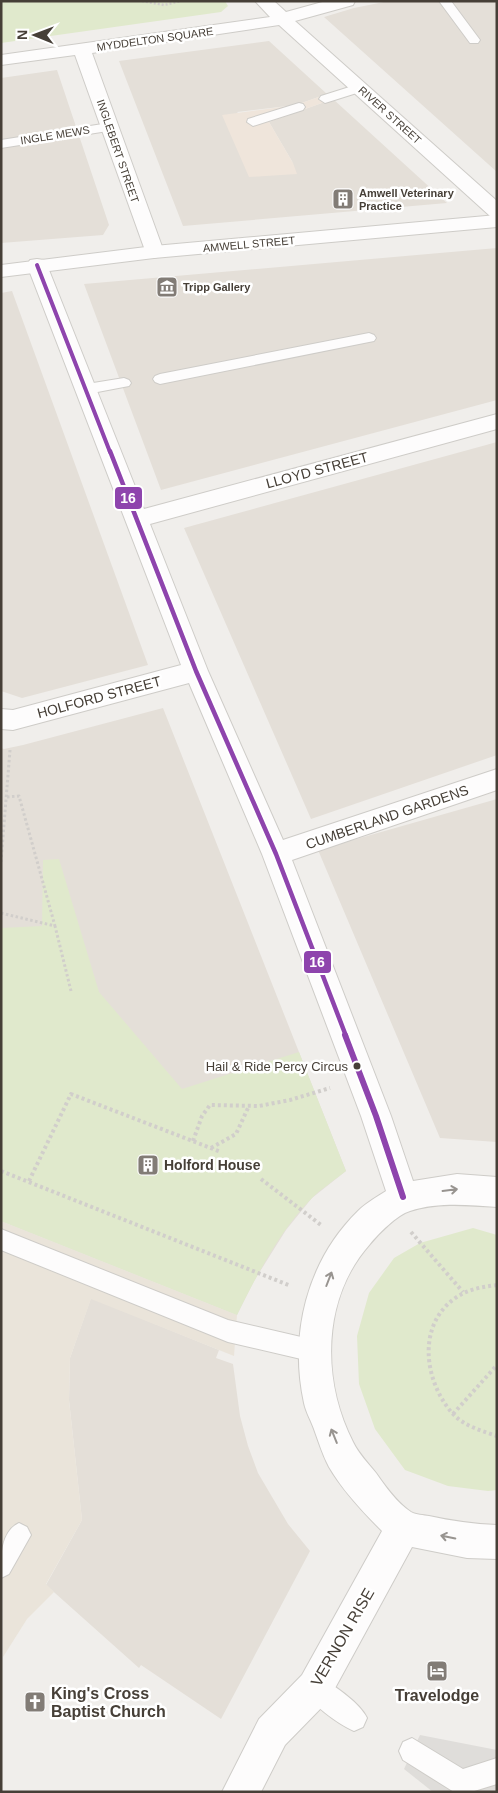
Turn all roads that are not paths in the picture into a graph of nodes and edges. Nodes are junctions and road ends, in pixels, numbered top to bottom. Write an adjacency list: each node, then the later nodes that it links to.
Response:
1 (263, 1): 4 (street)
2 (347, 1): 4 (street, MYDDELTON SQUARE)
3 (446, 1): 5 (lane)
4 (282, 20): 6 (street, MYDDELTON SQUARE); 8 (street, RIVER STREET)
5 (474, 40)
6 (82, 49): 7 (street, MYDDELTON SQUARE); 12 (street, INGLEBERT STREET)
7 (1, 60)
8 (359, 88): 9 (lane); 14 (street, RIVER STREET)
9 (325, 99)
10 (299, 107): 11 (lane)
11 (253, 122)
12 (109, 127): 13 (lane, INGLE MEWS); 16 (street, INGLEBERT STREET)
13 (1, 144)
14 (497, 212)
15 (497, 221): 16 (street, AMWELL STREET)
16 (154, 252): 17 (street, AMWELL STREET)
17 (37, 265): 18 (street, AMWELL STREET); 22 (street)
18 (1, 271)
19 (369, 338): 20 (lane)
20 (160, 379)
21 (124, 382): 22 (lane)
22 (87, 389): 24 (street)
23 (497, 421): 24 (street, LLOYD STREET)
24 (137, 519): 25 (street)
25 (196, 671): 26 (street, HOLFORD STREET); 28 (street)
26 (7, 719)
27 (497, 779): 28 (street, CUMBERLAND GARDENS)
28 (276, 854): 30 (street)
29 (497, 1192): 30 (street, one-way to 29)
30 (397, 1201): 32 (street, one-way to 30)
31 (1, 1239): 32 (lane)
32 (314, 1351): 33 (street, one-way to 32)
33 (403, 1528): 35 (street, one-way to 33); 37 (street, VERNON RISE)
34 (19, 1535): 36 (lane)
35 (497, 1542)
36 (1, 1566)
37 (314, 1688): 38 (lane); 41 (street, VERNON RISE)
38 (354, 1718)
39 (412, 1751): 40 (lane)
40 (497, 1771)
41 (241, 1792)

